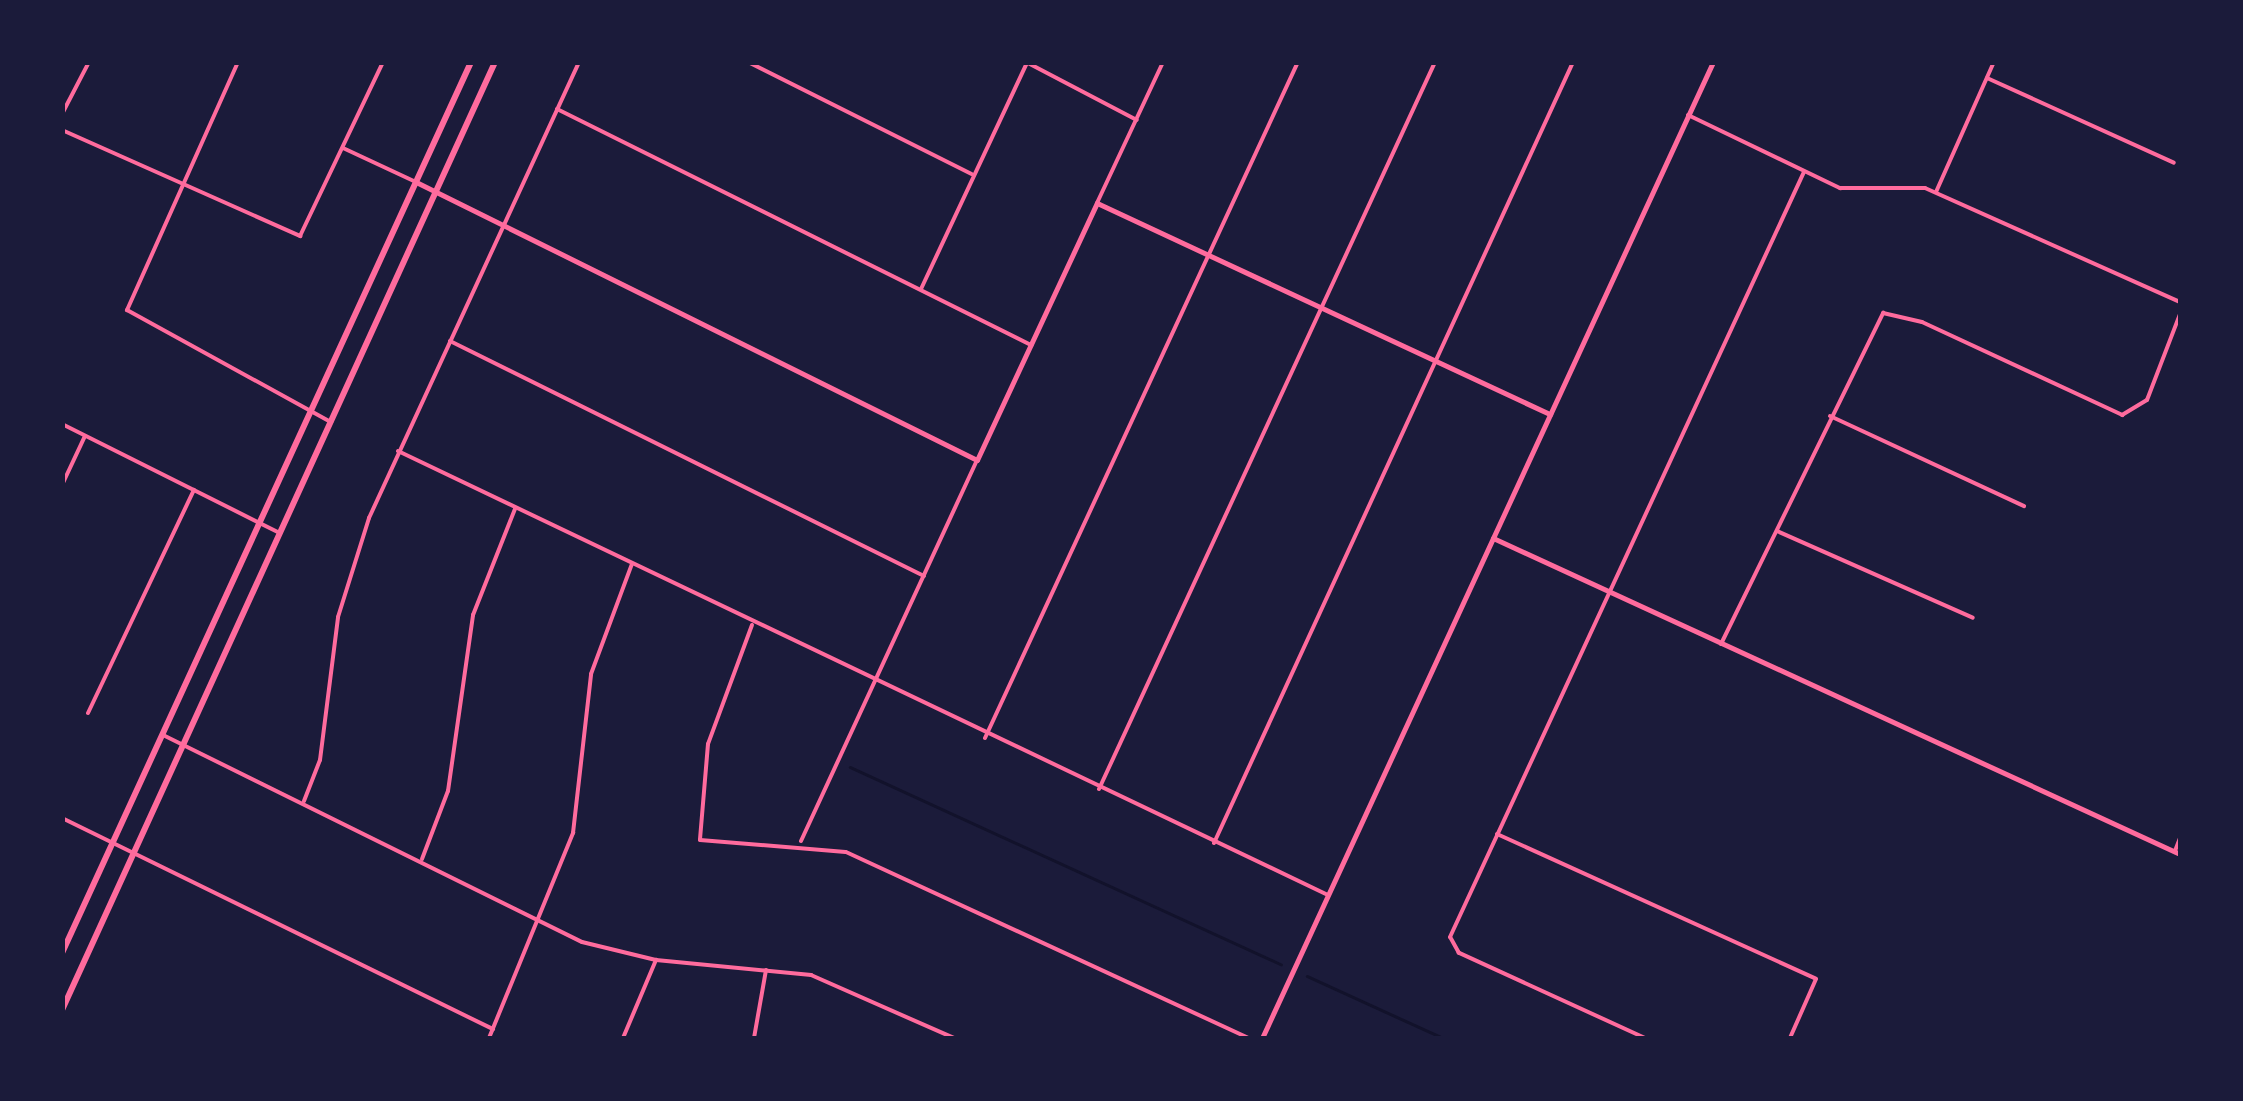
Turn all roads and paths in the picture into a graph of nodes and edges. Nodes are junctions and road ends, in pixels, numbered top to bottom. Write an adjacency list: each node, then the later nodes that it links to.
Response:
1 (89, 62): 17 (street)
2 (238, 62): 26 (street)
3 (383, 62): 21 (street)
4 (471, 62): 25 (main road)
5 (495, 62): 27 (main road)
6 (579, 62): 16 (street)
7 (748, 62): 24 (street)
8 (1162, 62): 19 (street)
9 (1298, 62): 31 (street)
10 (1435, 62): 34 (street)
11 (1573, 62): 38 (street)
12 (1712, 62): 18 (street)
13 (1994, 62): 15 (street)
14 (1026, 63): 19 (street); 24 (street)
15 (1987, 78): 22 (street); 28 (street)
16 (558, 109): 30 (street); 32 (street)
17 (62, 114)
18 (1688, 115): 23 (street); 40 (street)
19 (1137, 120): 29 (street)
20 (62, 130): 26 (street)
21 (343, 148): 25 (street); 26 (street)
22 (2174, 164)
23 (1804, 172): 28 (street); 57 (street)
24 (972, 174): 32 (street)
25 (416, 182): 27 (street); 39 (main road)
26 (182, 185): 39 (street)
27 (436, 191): 30 (street); 42 (main road)
28 (1936, 192): 33 (street)
29 (1097, 203): 31 (street); 37 (street)
30 (504, 223): 36 (street); 46 (street)
31 (1210, 255): 34 (street); 64 (street)
32 (920, 288): 37 (street)
33 (2180, 302)
34 (1322, 308): 38 (street); 66 (street)
35 (2180, 314): 41 (street)
36 (450, 341): 45 (street); 56 (street)
37 (1032, 345): 46 (street)
38 (1435, 360): 40 (street); 71 (street)
39 (311, 412): 42 (street); 51 (main road)
40 (1550, 414): 54 (street)
41 (1830, 416): 49 (street); 52 (street)
42 (330, 422): 53 (main road)
43 (62, 424): 44 (street)
44 (86, 436): 47 (street); 48 (street)
45 (398, 452): 50 (street); 67 (street)
46 (977, 460): 56 (street)
47 (62, 485)
48 (194, 490): 51 (street); 62 (street)
49 (2024, 506)
50 (516, 507): 55 (street); 76 (street)
51 (260, 522): 53 (street); 63 (main road)
52 (1777, 531): 58 (street); 60 (street)
53 (280, 533): 65 (main road)
54 (1493, 538): 57 (street); 77 (street)
55 (632, 564): 59 (street); 78 (street)
56 (924, 576): 61 (street)
57 (1608, 591): 60 (street); 69 (street)
58 (1973, 618)
59 (752, 625): 61 (street); 73 (street)
60 (1720, 644): 75 (street)
61 (873, 686): 64 (street); 73 (street)
62 (88, 714)
63 (162, 735): 65 (street); 72 (main road)
64 (985, 738): 66 (street)
65 (184, 743): 67 (street); 74 (main road)
66 (1098, 790): 71 (street)
67 (304, 800): 76 (street)
68 (62, 818): 72 (street)
69 (1496, 834): 90 (street); 91 (street)
70 (2180, 838): 75 (street)
71 (1214, 843): 77 (street)
72 (113, 844): 74 (street); 79 (main road)
73 (800, 844): 88 (street)
74 (134, 853): 82 (main road); 83 (street)
75 (2178, 853)
76 (422, 859): 78 (street)
77 (1328, 895): 89 (street)
78 (540, 920): 80 (street); 83 (street)
79 (62, 954)
80 (656, 960): 81 (street); 85 (street)
81 (766, 969): 86 (street); 87 (street)
82 (62, 1010)
83 (493, 1029): 84 (street)
84 (490, 1038)
85 (622, 1038)
86 (754, 1038)
87 (954, 1038)
88 (1248, 1038)
89 (1262, 1038)
90 (1646, 1038)
91 (1790, 1038)

